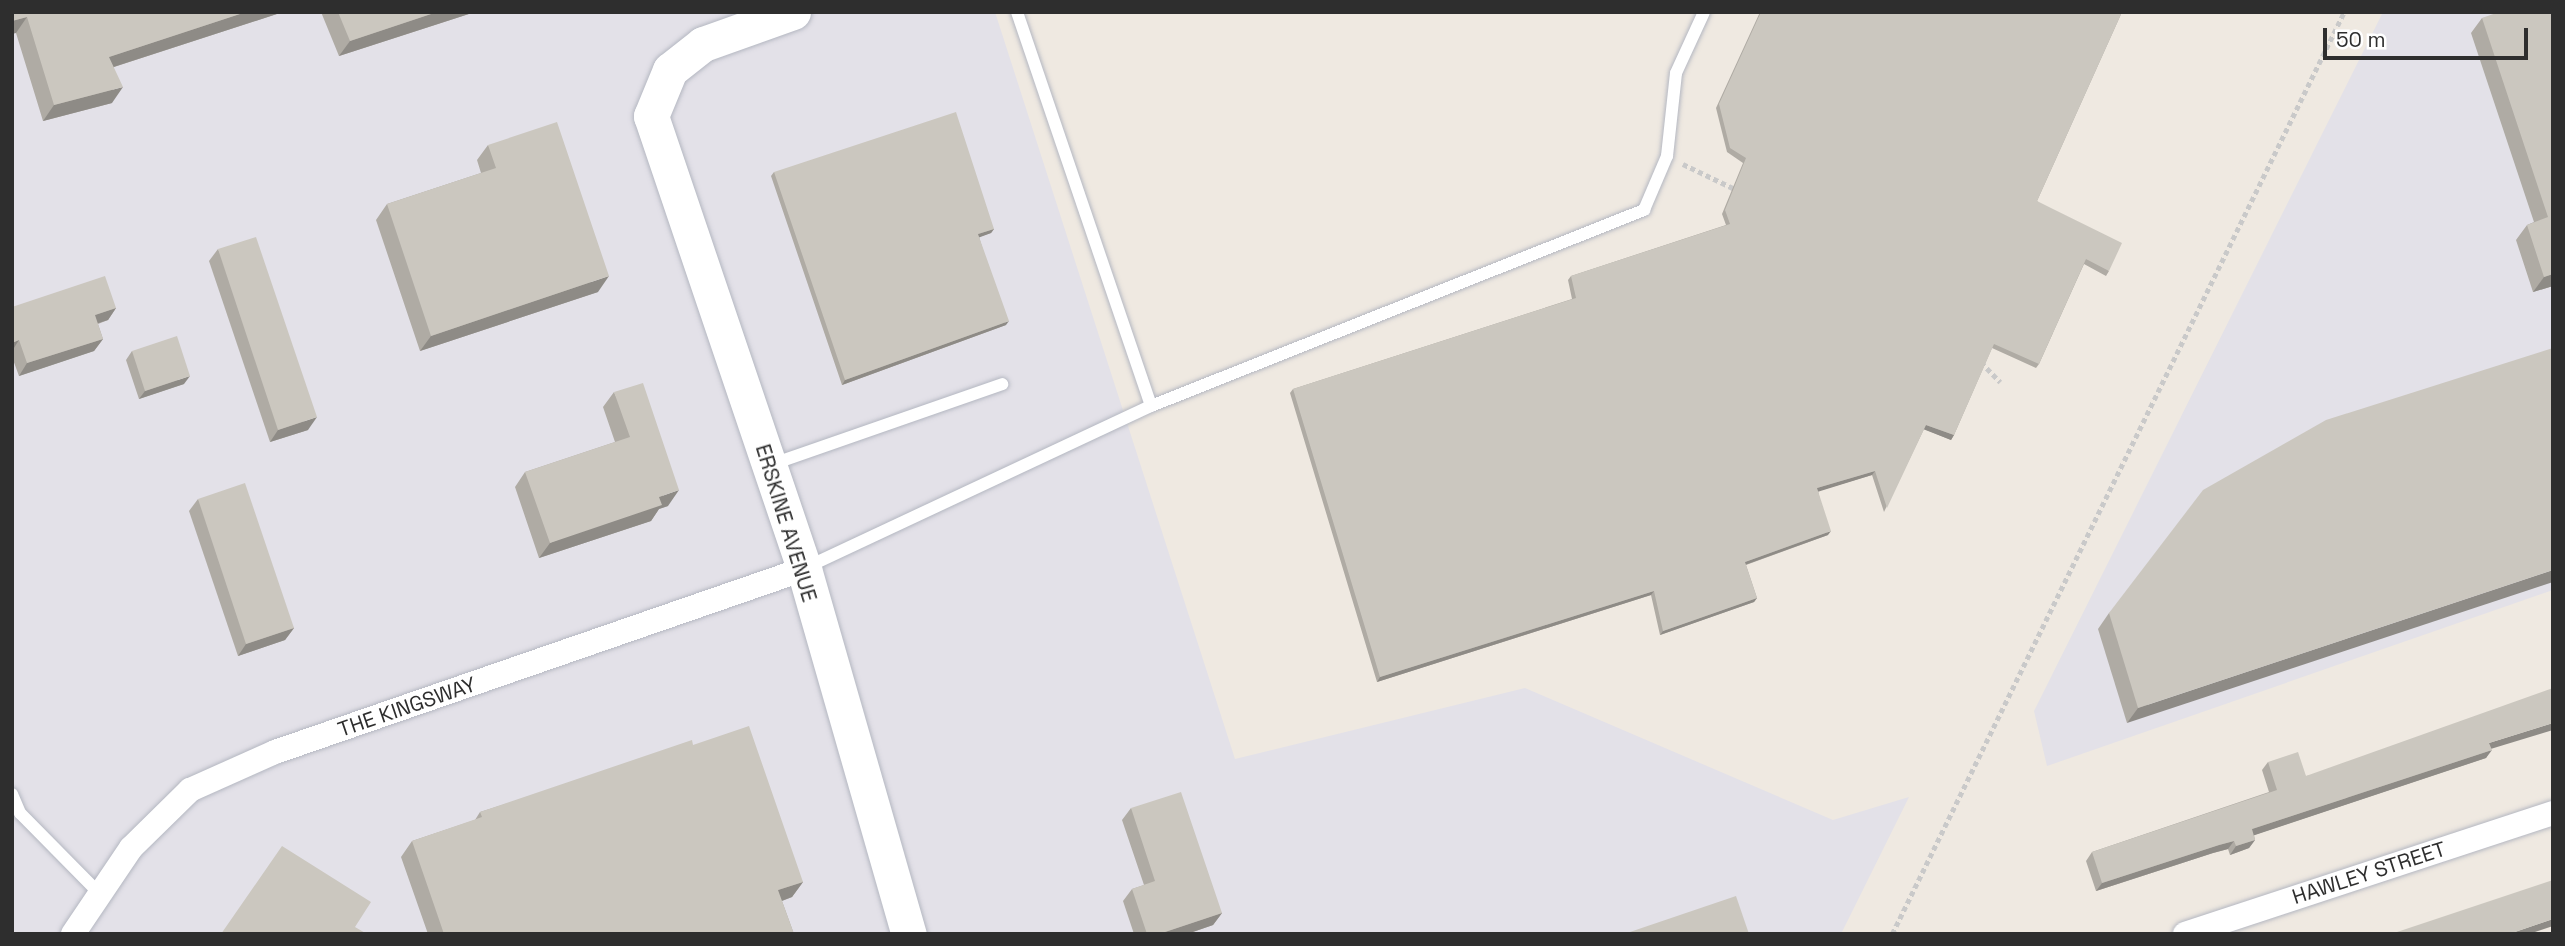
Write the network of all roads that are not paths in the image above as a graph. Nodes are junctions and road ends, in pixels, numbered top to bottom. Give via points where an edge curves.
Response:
1 (793, 12) edge
2 (1017, 12) edge
3 (1704, 12) edge
4 (1002, 384) dead end
5 (1151, 406) junction
6 (769, 466) junction
7 (804, 569) junction
8 (12, 794) edge
9 (2553, 813) edge
10 (99, 893) junction
11 (73, 934) edge
12 (909, 934) edge
13 (2185, 934) edge

1 - 6 street, ERSKINE AVENUE via 703,44 670,70 651,116
2 - 5 lane
3 - 5 lane via 1676,73 1667,156 1644,210
4 - 6 lane
5 - 7 lane
6 - 7 street, ERSKINE AVENUE
7 - 10 street, THE KINGSWAY via 275,752 190,789 131,848
7 - 12 street, ERSKINE AVENUE
8 - 10 lane via 20,813
9 - 13 street, HAWLEY STREET
10 - 11 street, THE KINGSWAY

